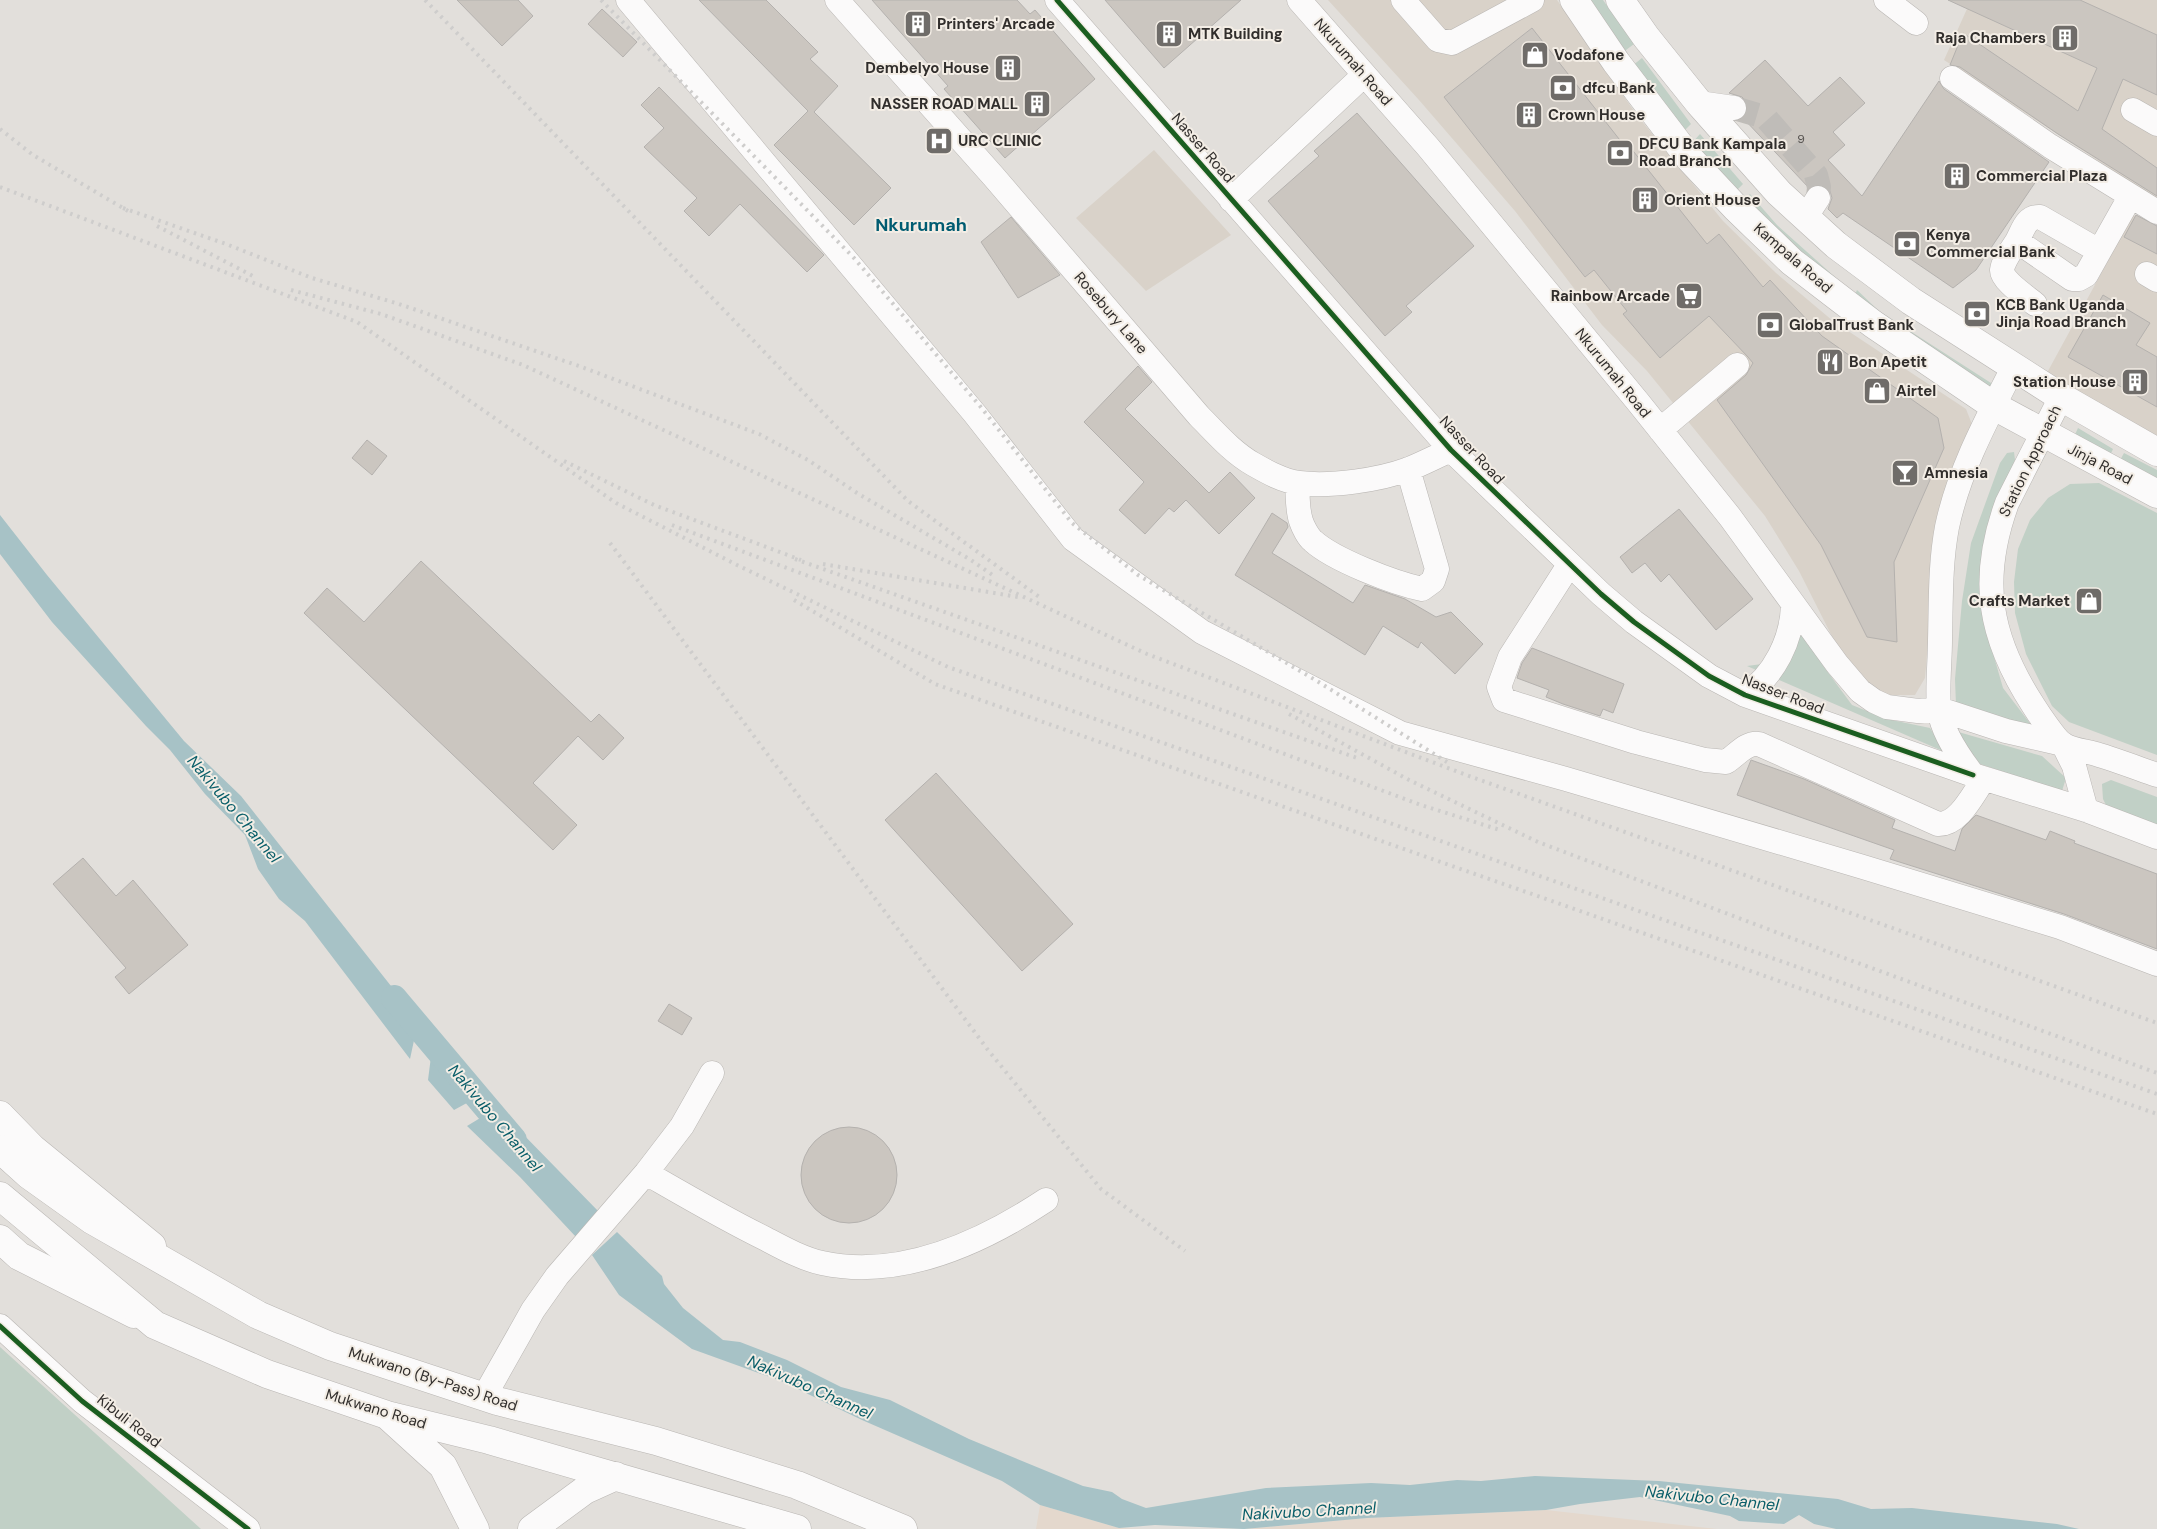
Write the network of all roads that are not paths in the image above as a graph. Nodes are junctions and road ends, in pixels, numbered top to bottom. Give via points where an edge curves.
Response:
1 (628, 0) edge
2 (837, 0) edge
3 (1058, 0) edge
4 (1299, 0) edge
5 (1403, 0) edge
6 (1532, 0) edge
7 (1574, 0) edge
8 (1620, 0) edge
9 (1886, 0) edge
10 (1916, 23) dead end
11 (1364, 75) junction
12 (1952, 78) dead end
13 (1699, 103) junction
14 (1734, 108) tunnel mouth
15 (2133, 110) dead end
16 (2157, 124) edge
17 (2130, 197) junction
18 (1231, 200) junction
19 (2157, 212) edge
20 (2016, 241) junction
21 (2099, 251) junction
22 (2035, 304) dead end
23 (1737, 365) dead end
24 (2014, 366) junction
25 (2061, 397) junction
26 (1994, 406) junction
27 (1660, 430) junction
28 (2043, 434) junction
29 (1451, 450) junction
30 (2157, 452) edge
31 (1408, 469) junction
32 (1298, 483) junction
33 (2157, 494) edge
34 (1569, 565) junction
35 (1794, 606) junction
36 (1745, 695) junction
37 (1939, 709) junction
38 (2063, 744) junction
39 (2157, 775) edge
40 (1978, 777) junction
41 (2086, 810) junction
42 (2157, 836) edge
43 (2157, 964) edge
44 (712, 1073) dead end
45 (0, 1115) edge
46 (0, 1149) edge
47 (646, 1173) junction
48 (0, 1196) edge
49 (1046, 1200) dead end
50 (0, 1239) edge
51 (187, 1274) junction
52 (155, 1325) junction
53 (0, 1326) edge
54 (484, 1397) junction
55 (387, 1415) junction
56 (616, 1476) junction
57 (248, 1529) edge
58 (475, 1529) edge
59 (532, 1529) edge
60 (797, 1529) edge
61 (903, 1529) edge

1 - 43 street via 975,414 1073,539 1202,632 1400,733 1566,779 2060,927
2 - 32 street, Rosebury Lane via 1199,416 1230,447 1253,464
3 - 18 street, Nasser Road
4 - 11 street, Nkurumah Road
5 - 6 street via 1438,40 1452,43
7 - 26 main road, Kampala Road via 1616,62 1690,159 1775,247 1873,324
8 - 13 main road
9 - 10 street
11 - 18 street
11 - 27 street, Nkurumah Road
12 - 17 street
13 - 14 street
13 - 24 main road via 1811,208 1882,282
15 - 16 street
17 - 19 street
17 - 21 street
18 - 29 street, Nasser Road
20 - 21 street via 2028,220 2034,216
20 - 21 street via 2072,279 2086,275
20 - 22 street via 2002,268 2002,275
23 - 27 street
24 - 25 main road
24 - 26 street
25 - 28 street, Station Approach
25 - 30 main road
26 - 28 main road, Kampala Road
26 - 37 street via 1970,455 1947,527 1941,577
27 - 35 street, Nkurumah Road via 1730,517
28 - 33 main road, Jinja Road
28 - 38 street, Station Approach via 2000,520 1992,559 1991,594 2000,641 2014,676
29 - 31 street, Rosebury Lane
29 - 34 street, Nasser Road
31 - 32 street, Rosebury Lane via 1364,480
31 - 32 street via 1437,569 1433,581 1422,588 1401,585 1335,555 1312,540 1301,522
34 - 36 street, Nasser Road via 1607,600 1669,648 1709,676
34 - 40 street via 1510,657 1499,687 1504,700 1628,740 1705,760 1726,762 1746,746 1759,744 1938,824 1958,815
35 - 36 street via 1790,634 1774,664 1762,682
35 - 37 street, Nkurumah Road via 1848,678 1874,701 1901,710
36 - 40 street, Nasser Road
37 - 38 street via 2006,731
37 - 40 street via 1961,760
38 - 39 street
38 - 41 street, Station Approach via 2074,766
40 - 41 street
41 - 42 street
44 - 47 street via 682,1126
45 - 51 main road via 32,1148
46 - 51 main road, Mukwano (By-Pass) Road via 29,1175 92,1220
47 - 49 street via 783,1248 820,1263 860,1269 922,1260 982,1238
47 - 54 street via 557,1276 533,1310
48 - 52 main road, Mukwano Road
50 - 52 main road via 19,1256
51 - 54 main road, Mukwano (By-Pass) Road via 258,1315 330,1346
52 - 55 main road, Mukwano Road via 267,1374
53 - 57 street, Kibuli Road via 82,1401
54 - 61 main road, Mukwano (By-Pass) Road via 656,1441 797,1485
55 - 56 main road, Mukwano Road
55 - 58 main road via 443,1466
56 - 59 main road via 585,1490
56 - 60 main road, Mukwano Road

